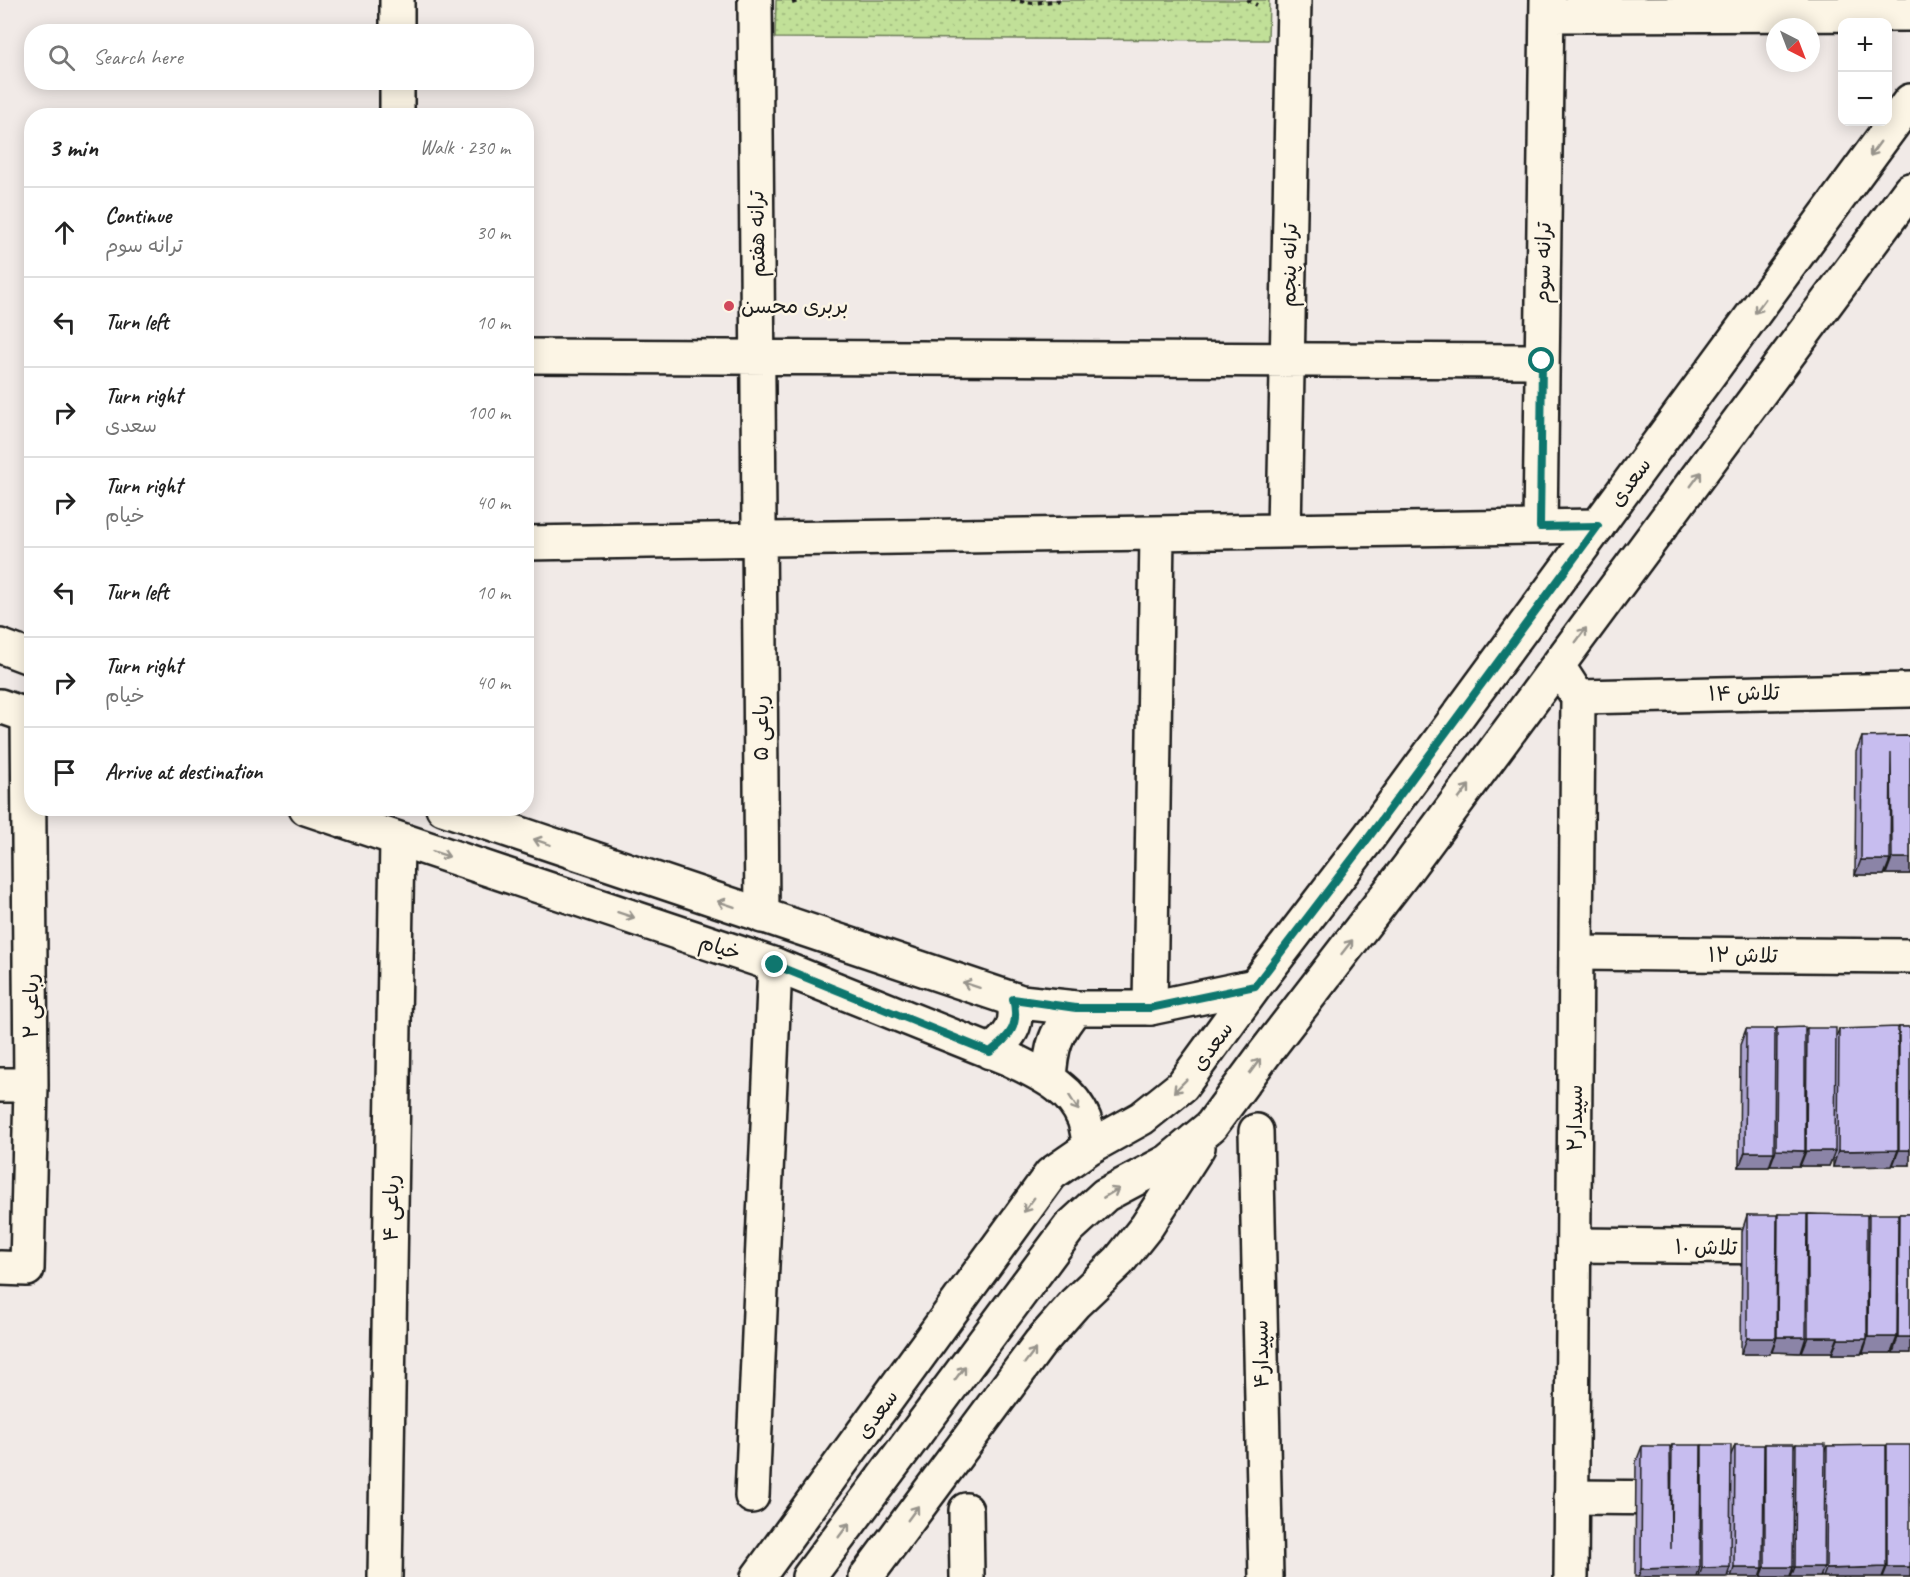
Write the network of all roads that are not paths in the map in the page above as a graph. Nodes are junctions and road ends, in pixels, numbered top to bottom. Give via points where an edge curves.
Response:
1 (398, 0) edge
2 (755, 0) edge
3 (1294, 0) edge
4 (1547, 7) edge
5 (1864, 7) edge
6 (1910, 14) edge
7 (397, 24) edge
8 (397, 90) edge
9 (1910, 101) edge
10 (397, 108) edge
11 (1910, 190) edge
12 (534, 356) edge
13 (758, 357) junction
14 (1287, 360) junction
15 (1542, 361) junction
16 (1598, 526) junction
17 (1540, 527) junction
18 (1284, 531) junction
19 (1157, 533) junction
20 (759, 539) junction
21 (534, 543) edge
22 (0, 646) edge
23 (24, 655) edge
24 (1558, 666) junction
25 (1910, 690) edge
26 (1578, 697) junction
27 (20, 713) edge
28 (330, 816) edge
29 (467, 816) edge
30 (398, 839) junction
31 (762, 916) junction
32 (1576, 953) junction
33 (1910, 956) edge
34 (775, 965) junction
35 (1255, 986) junction
36 (1013, 999) junction
37 (1076, 1008) junction
38 (1150, 1008) junction
39 (990, 1052) junction
40 (1049, 1079) junction
41 (16, 1085) edge
42 (1211, 1126) junction
43 (1256, 1131) dead end
44 (1090, 1147) junction
45 (1574, 1245) junction
46 (1817, 1248) edge
47 (0, 1268) edge
48 (752, 1496) dead end
49 (1572, 1497) junction
50 (1712, 1498) edge
51 (966, 1510) dead end
52 (385, 1577) edge
53 (758, 1577) edge
54 (809, 1577) edge
55 (866, 1577) edge
56 (966, 1577) edge
57 (1266, 1577) edge
58 (1571, 1577) edge

1 - 7 street
2 - 13 street, ترانه هفتم
3 - 14 street, ترانه پنجم
4 - 5 street
4 - 15 street, ترانه سوم
5 - 6 street
8 - 10 street
9 -> 16 street, سعدی
24 -> 11 street, سعدی
12 - 13 street
13 - 14 street
13 - 20 street, ترانه هفتم
14 - 15 street
14 - 18 street, ترانه پنجم
15 - 17 street, ترانه سوم
16 - 17 street
16 - 35 street, سعدی
17 - 18 street
18 - 19 street
19 - 20 street
19 - 38 street
20 - 21 street
20 - 31 street, رباعی ۵
22 - 23 street
24 - 26 street
42 -> 24 street, سعدی
25 - 26 street, تلاش ۱۴
26 - 32 street, سپیدار۲
27 - 41 street, رباعی ۲
28 - 30 street, خیام
31 -> 29 street, خیام
30 -> 34 street, خیام
30 - 52 street, رباعی ۴
36 -> 31 street, خیام
32 - 33 street, تلاش ۱۲
32 - 45 street, سپیدار۲
34 - 39 street, خیام
34 - 48 street
35 - 38 street, خیام
35 -> 44 street, سعدی via 1182,1086 1142,1118
36 - 37 street, خیام
36 - 39 street via 1013,1028 1008,1038
37 - 38 street, خیام
37 - 40 street via 1054,1039
39 - 40 street, خیام
40 -> 44 street, خیام via 1071,1096 1084,1120
41 - 47 street, رباعی ۲ via 27,1269
54 -> 42 street, سعدی via 1069,1228 1105,1196 1169,1161
55 -> 42 street, سعدی via 1040,1343 1148,1226
43 - 57 street, سپیدار۴
44 -> 53 street, سعدی via 1051,1174
45 - 46 street, تلاش ۱۰
45 - 49 street, سپیدار۲
49 - 50 street
49 - 58 street, سپیدار۲
51 - 56 street

